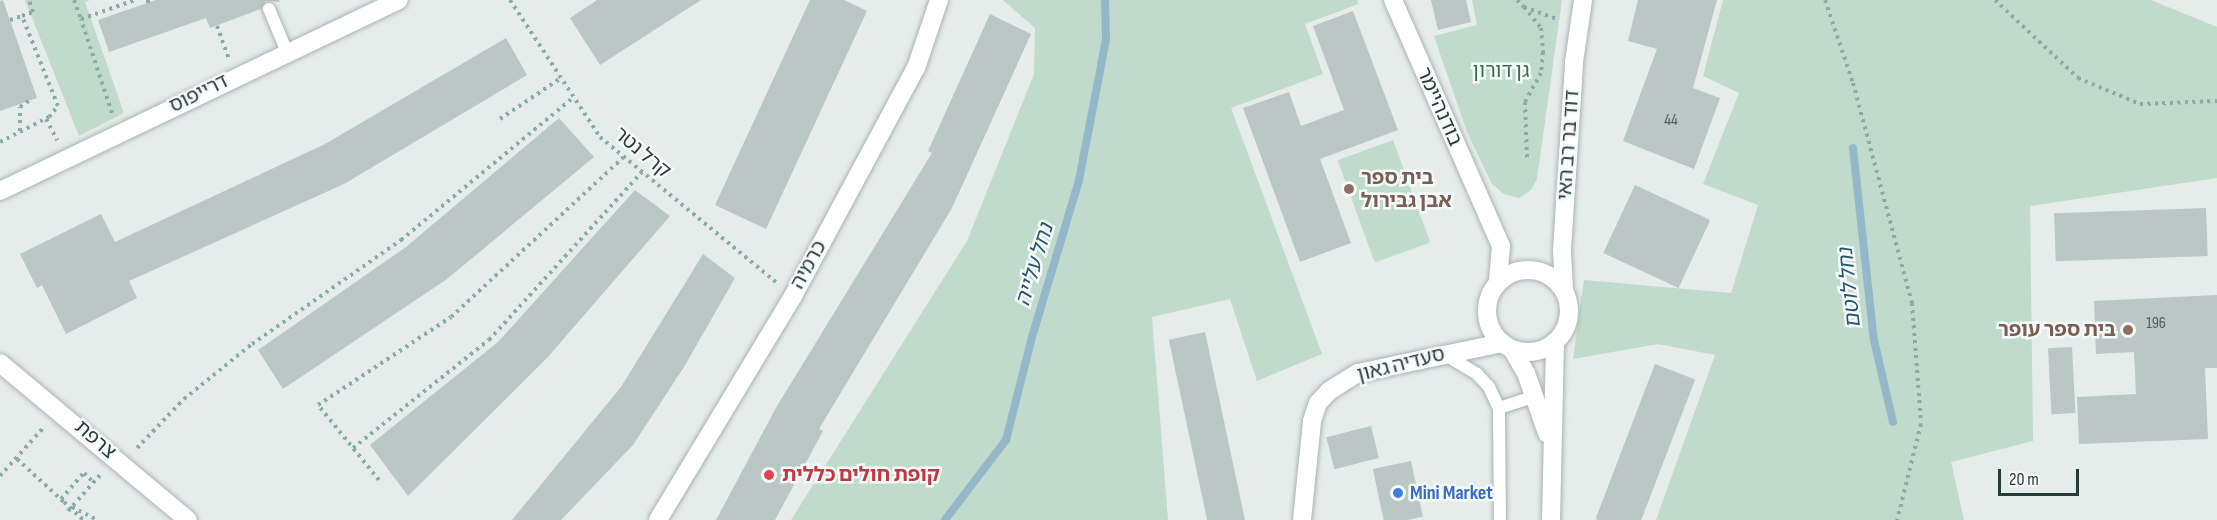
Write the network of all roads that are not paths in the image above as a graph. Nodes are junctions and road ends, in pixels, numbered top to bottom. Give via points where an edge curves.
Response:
1 (399, 0) edge
2 (939, 0) edge
3 (1393, 0) edge
4 (1583, 0) edge
5 (269, 9) dead end
6 (287, 52) junction
7 (0, 190) edge
8 (1498, 282) junction
9 (1564, 290) junction
10 (1555, 343) junction
11 (1507, 346) junction
12 (1443, 354) junction
13 (0, 363) edge
14 (1536, 396) junction
15 (1498, 408) junction
16 (1553, 453) junction
17 (188, 520) edge
18 (658, 520) edge
19 (1302, 520) edge
20 (1500, 520) edge
21 (1551, 520) edge

1 - 6 street, דרייפוס
2 - 18 street, כרמיה via 916,68 793,296
3 - 8 street, בודנהיימר via 1501,246
4 - 9 street, דוד בר רב האי via 1562,250
5 - 6 lane
6 - 7 street, דרייפוס
8 - 9 street via 1520,270 1533,269 1546,273
8 - 11 street via 1487,314 1493,333
9 - 10 street via 1569,301 1568,324
10 - 11 street via 1534,352
10 - 16 street
11 - 12 street, סעדיה גאון
11 - 14 street
12 - 15 lane via 1477,374 1489,387
12 - 19 street, סעדיה גאון via 1358,373 1318,403 1312,421
13 - 17 street, צרפת
14 - 15 lane
14 - 16 street
15 - 20 lane
16 - 21 street

